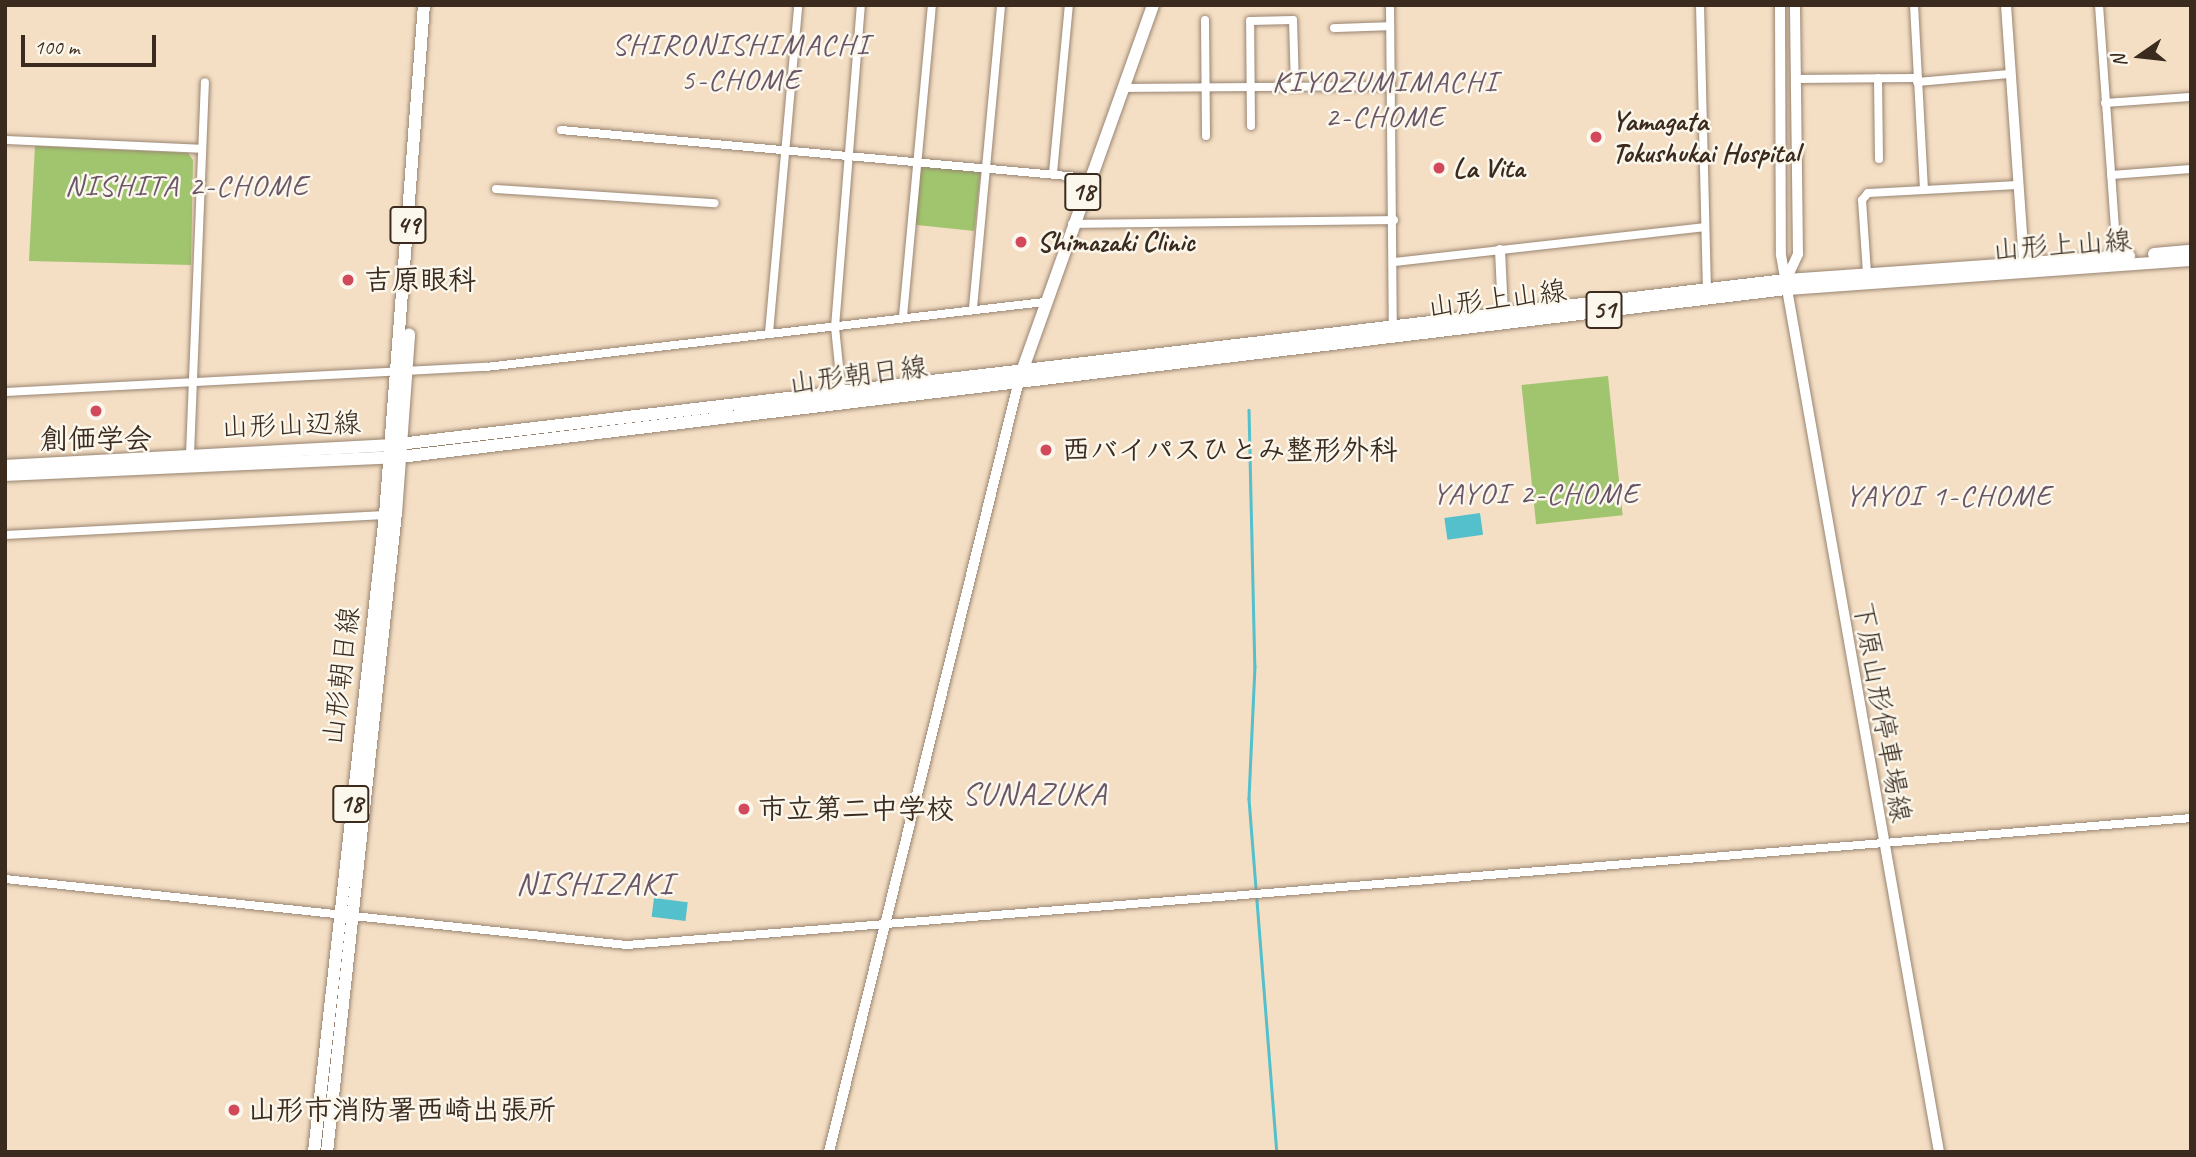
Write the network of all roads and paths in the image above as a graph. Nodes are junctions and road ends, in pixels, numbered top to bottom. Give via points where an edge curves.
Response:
1 (424, 5) edge
2 (432, 5) edge
3 (798, 5) edge
4 (861, 5) edge
5 (932, 5) edge
6 (1001, 5) edge
7 (1069, 5) edge
8 (1153, 5) edge
9 (1390, 5) edge
10 (1700, 5) edge
11 (1780, 5) edge
12 (1794, 5) edge
13 (1914, 5) edge
14 (2006, 5) edge
15 (2099, 5) edge
16 (1205, 20) dead end
17 (1390, 26) junction
18 (1334, 28) dead end
19 (2009, 74) junction
20 (1878, 78) junction
21 (1795, 79) junction
22 (1915, 80) junction
23 (205, 82) dead end
24 (1250, 86) junction
25 (1295, 86) junction
26 (1391, 86) junction
27 (1123, 88) junction
28 (1205, 88) junction
29 (2190, 97) edge
30 (2105, 103) junction
31 (1251, 126) dead end
32 (561, 130) dead end
33 (1206, 136) dead end
34 (5, 139) edge
35 (785, 148) junction
36 (202, 149) junction
37 (847, 154) junction
38 (1879, 159) dead end
39 (918, 160) junction
40 (985, 166) junction
41 (2191, 169) edge
42 (1053, 173) junction
43 (2111, 175) junction
44 (1088, 178) junction
45 (2018, 186) junction
46 (496, 189) dead end
47 (1924, 190) junction
48 (715, 203) dead end
49 (1394, 220) junction
50 (1072, 224) junction
51 (1704, 227) junction
52 (1500, 250) junction
53 (2191, 251) edge
54 (2117, 257) junction
55 (2191, 260) edge
56 (1394, 262) junction
57 (2024, 263) junction
58 (1867, 273) junction
59 (1786, 284) junction
60 (1707, 289) junction
61 (1044, 302) junction
62 (973, 309) junction
63 (1503, 313) junction
64 (903, 317) junction
65 (1393, 326) junction
66 (835, 327) junction
67 (769, 333) junction
68 (402, 371) junction
69 (1021, 374) junction
70 (193, 382) junction
71 (5, 392) edge
72 (842, 396) junction
73 (395, 450) junction
74 (190, 454) junction
75 (5, 466) edge
76 (5, 475) edge
77 (385, 515) junction
78 (5, 535) edge
79 (2191, 818) edge
80 (1883, 845) junction
81 (5, 880) edge
82 (344, 915) junction
83 (887, 924) junction
84 (314, 1152) edge
85 (327, 1152) edge
86 (829, 1152) edge
87 (1939, 1152) edge

1 - 68 main road, 山形山辺線 / 49
2 - 68 main road, 山形山辺線 / 49
3 - 35 street
4 - 37 street
5 - 39 street
6 - 40 street
7 - 42 street
8 - 27 main road, 18
9 - 17 street
10 - 51 street
11 - 59 main road, 下原山形停車場線
12 - 21 main road, 下原山形停車場線
13 - 22 street
14 - 19 main road
15 - 30 street
16 - 28 street
17 - 18 street
17 - 26 street
19 - 22 street
19 - 45 main road
20 - 21 street
20 - 22 street
20 - 38 street
21 - 59 main road, 下原山形停車場線 via 1798,254
22 - 47 street
23 - 36 street
24 - 25 street
24 - 25 street via 1250,21 1282,20 1293,20
24 - 28 street
24 - 31 street
25 - 26 street
26 - 49 street
27 - 28 street
27 - 44 main road, 18
28 - 33 street
29 - 30 street
30 - 43 street
32 - 35 street
34 - 36 street
35 - 37 street
35 - 67 street
36 - 70 street
37 - 39 street
37 - 66 street
39 - 40 street
39 - 64 street
40 - 42 street
40 - 62 street
41 - 43 street
42 - 44 street
43 - 54 street
44 - 50 main road, 18
45 - 47 street
45 - 57 main road
46 - 48 street
47 - 58 street via 1868,193 1862,200
49 - 50 street
49 - 56 street
50 - 61 main road, 18
51 - 52 street
51 - 60 street
52 - 56 street
52 - 63 main road
53 - 54 main road, 山形上山線 / 51
54 - 57 main road, 山形上山線 / 51
55 - 59 main road, 山形上山線 / 51
56 - 65 street
57 - 58 main road, 山形上山線 / 51
58 - 59 main road, 山形上山線 / 51
59 - 60 main road, 山形上山線 / 51
59 - 69 main road, 山形上山線 / 51
59 - 80 main road, 下原山形停車場線
60 - 63 main road, 山形上山線 / 51
61 - 62 street
61 - 69 main road, 18
62 - 64 street
63 - 65 main road, 山形上山線 / 51
64 - 66 street
65 - 69 main road, 山形上山線 / 51
66 - 67 street
66 - 72 street
67 - 68 street
68 - 70 street
68 - 73 main road, 山形山辺線 / 49
69 - 72 main road, 山形朝日線
69 - 83 main road
70 - 71 street
70 - 74 street
72 - 73 main road, 山形朝日線
73 - 74 main road, 山形山辺線
73 - 76 main road, 山形山辺線
73 - 77 main road, 山形朝日線 / 18
73 - 82 main road, 山形朝日線 / 18
74 - 75 main road, 山形山辺線
77 - 78 street
77 - 82 main road, 山形朝日線 / 18
79 - 80 street
80 - 83 street
80 - 87 main road, 下原山形停車場線
81 - 82 street
82 - 83 street via 627,945
82 - 84 main road, 山形朝日線 / 18
82 - 85 main road, 山形朝日線 / 18
83 - 86 main road

